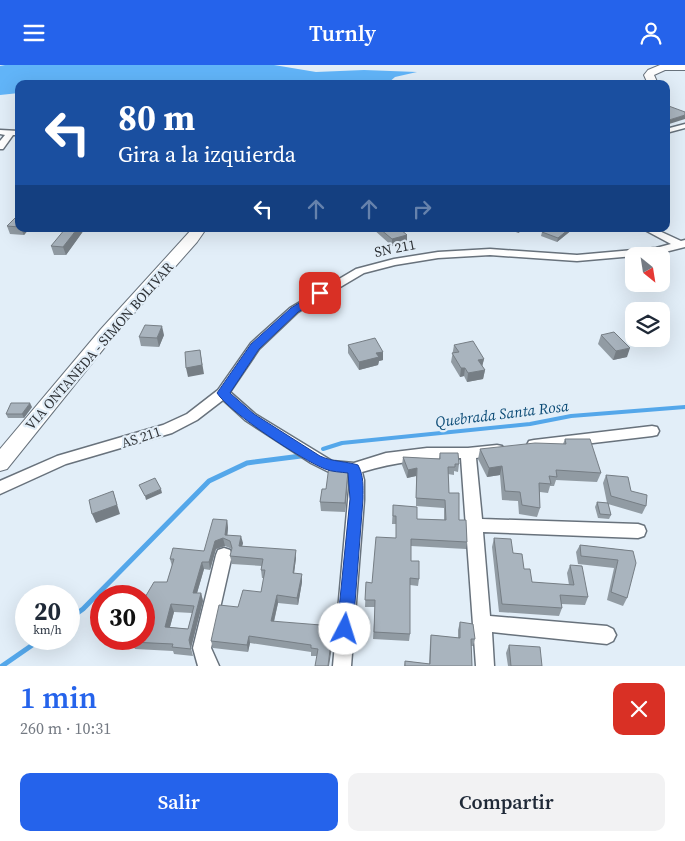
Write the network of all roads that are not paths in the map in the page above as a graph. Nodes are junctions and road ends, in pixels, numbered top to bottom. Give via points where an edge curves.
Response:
1 (685, 67) edge
2 (651, 80) edge
3 (685, 126) edge
4 (670, 130) edge
5 (0, 132) edge
6 (15, 132) edge
7 (0, 147) edge
8 (197, 232) edge
9 (655, 232) edge
10 (683, 244) edge
11 (255, 346) joint
12 (223, 393) junction
13 (652, 431) dead end
14 (468, 453) junction
15 (0, 463) edge
16 (354, 469) junction
17 (0, 488) edge
18 (475, 525) junction
19 (638, 531) dead end
20 (224, 555) dead end
21 (481, 623) junction
22 (607, 635) dead end
23 (210, 666) edge
24 (342, 666) edge
25 (485, 666) edge

1 - 2 street via 653,70 649,75
3 - 4 street
5 - 6 street
6 - 7 street
8 - 15 street, VIA ONTANEDA - SIMON BOLIVAR via 107,333
9 - 10 street
10 - 11 street, SN 211 via 657,251 577,258 490,252 394,262 360,271 333,285 294,310
11 - 12 street, AS 211
12 - 16 street via 250,417 316,459 329,466
12 - 17 street, AS 211 via 192,417 167,429 62,460
13 - 14 street
14 - 16 street via 426,453 386,459
14 - 18 street
16 - 24 street via 356,499
18 - 19 street
18 - 21 street
20 - 23 street via 202,648
21 - 22 street
21 - 25 street

